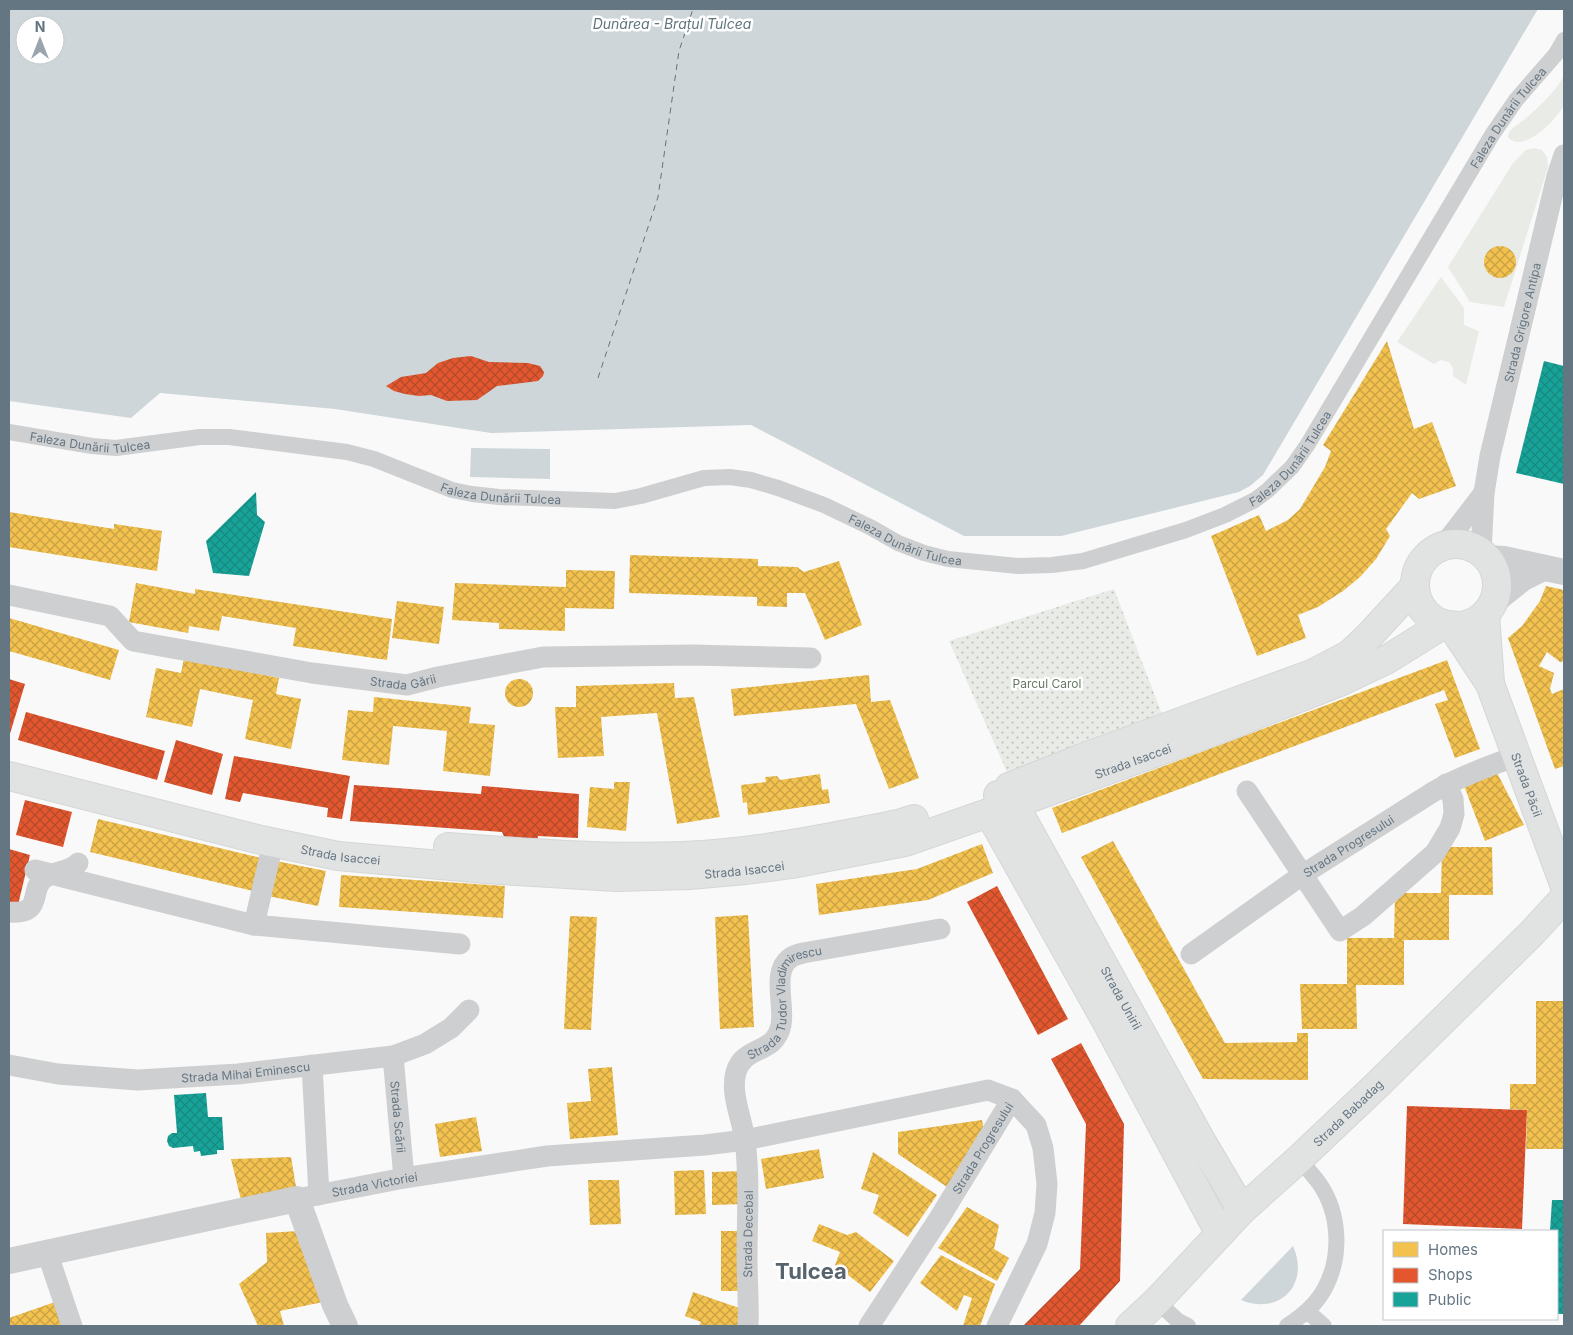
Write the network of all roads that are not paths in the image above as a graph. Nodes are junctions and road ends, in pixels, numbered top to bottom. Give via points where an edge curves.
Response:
1 (1564, 40) edge
2 (1560, 49) edge
3 (1564, 155) edge
4 (9, 432) edge
5 (1484, 493) junction
6 (1444, 545) junction
7 (1484, 555) junction
8 (1554, 570) edge
9 (1415, 586) junction
10 (9, 595) edge
11 (1490, 608) junction
12 (1448, 625) junction
13 (811, 658) dead end
14 (1490, 684) junction
15 (1517, 756) junction
16 (9, 759) edge
17 (9, 776) edge
18 (1446, 784) junction
19 (1247, 791) dead end
20 (995, 802) junction
21 (273, 843) junction
22 (78, 863) dead end
23 (42, 872) junction
24 (1302, 875) junction
25 (1564, 884) edge
26 (1564, 898) edge
27 (9, 912) edge
28 (254, 925) junction
29 (940, 929) dead end
30 (460, 944) dead end
31 (1191, 954) dead end
32 (469, 1010) dead end
33 (393, 1056) junction
34 (312, 1065) junction
35 (9, 1066) edge
36 (1012, 1099) junction
37 (745, 1140) junction
38 (1299, 1160) junction
39 (404, 1178) junction
40 (308, 1197) junction
41 (1242, 1210) junction
42 (1220, 1234) junction
43 (46, 1252) junction
44 (9, 1261) edge
45 (1157, 1301) junction
46 (1308, 1311) junction
47 (72, 1326) edge
48 (345, 1326) edge
49 (748, 1326) edge
50 (869, 1326) edge
51 (997, 1326) edge
52 (1130, 1326) edge
53 (1188, 1326) edge
54 (1288, 1326) edge
55 (1324, 1326) edge

1 - 2 street, Faleza Dunării Tulcea
2 - 4 street, Faleza Dunării Tulcea via 1516,100 1492,135 1308,444 1281,479 1255,500 1224,515 1083,561 1018,566 948,559 898,543 824,505 778,488 737,478 704,478 615,501 499,497 452,490 374,458 328,449 229,437 200,437 116,448
3 - 5 street, Strada Grigore Antipa via 1500,410
5 - 6 street, Strada Grigore Antipa
5 - 7 street, Strada Grigore Antipa
6 - 7 main road via 1465,545
6 - 9 main road via 1430,553 1420,565
7 - 8 street
7 - 11 main road via 1495,572 1497,586
8 - 11 street via 1523,578
9 - 12 main road via 1424,609 1435,620
9 - 20 main road, Strada Isaccei via 1350,654 1314,673 1037,776
10 - 13 street, Strada Gării via 110,616 133,641 312,673 406,685 543,657 693,655
11 - 12 main road via 1475,621
11 - 14 main road, Strada Păcii
12 - 14 main road, Strada Păcii
12 - 20 main road, Strada Isaccei via 1342,681 1223,728
14 - 15 main road, Strada Păcii
15 - 18 street, Strada Progresului
15 - 25 main road, Strada Păcii
16 - 20 main road, Strada Isaccei via 260,822 340,838 614,857 684,856 789,845
17 - 21 main road, Strada Isaccei
18 - 24 street, Strada Progresului
18 - 24 street via 1453,799 1454,814 1436,853 1363,916 1340,931
19 - 24 street
20 - 21 main road, Strada Isaccei via 905,842 792,864 689,875 616,877 486,869 338,856
20 - 41 main road, Strada Unirii
20 - 42 main road, Strada Unirii via 1105,1019
21 - 28 street
22 - 23 street via 74,868
23 - 27 street via 35,901 29,909
23 - 28 street
24 - 31 street, Strada Progresului
26 - 38 main road, Strada Babadag
28 - 30 street
29 - 37 street, Strada Tudor Vladimirescu via 789,958 781,973 781,1024 777,1036 771,1044 746,1056 736,1073 736,1096
32 - 33 street, Strada Mihai Eminescu via 451,1028 425,1044
33 - 34 street, Strada Mihai Eminescu
33 - 39 street, Strada Scării
34 - 35 street, Strada Mihai Eminescu via 238,1074 138,1080 58,1074
34 - 40 street
36 - 37 street, Strada Progresului via 988,1090
36 - 50 street, Strada Progresului via 940,1218
36 - 51 street via 1036,1125 1043,1148 1046,1204 1037,1244
37 - 39 street, Strada Victoriei via 547,1156
37 - 49 street, Strada Decebal
38 - 41 main road, Strada Babadag
38 - 46 street via 1319,1183 1332,1208 1337,1235 1334,1263 1325,1289
39 - 40 street, Strada Victoriei
40 - 43 street, Strada Victoriei
40 - 48 street via 335,1305
41 - 42 main road, Strada Babadag
42 - 45 main road, Strada Babadag
43 - 44 street, Strada Victoriei
43 - 47 street
45 - 52 main road, Strada Babadag
45 - 53 street
46 - 54 street
46 - 55 street

